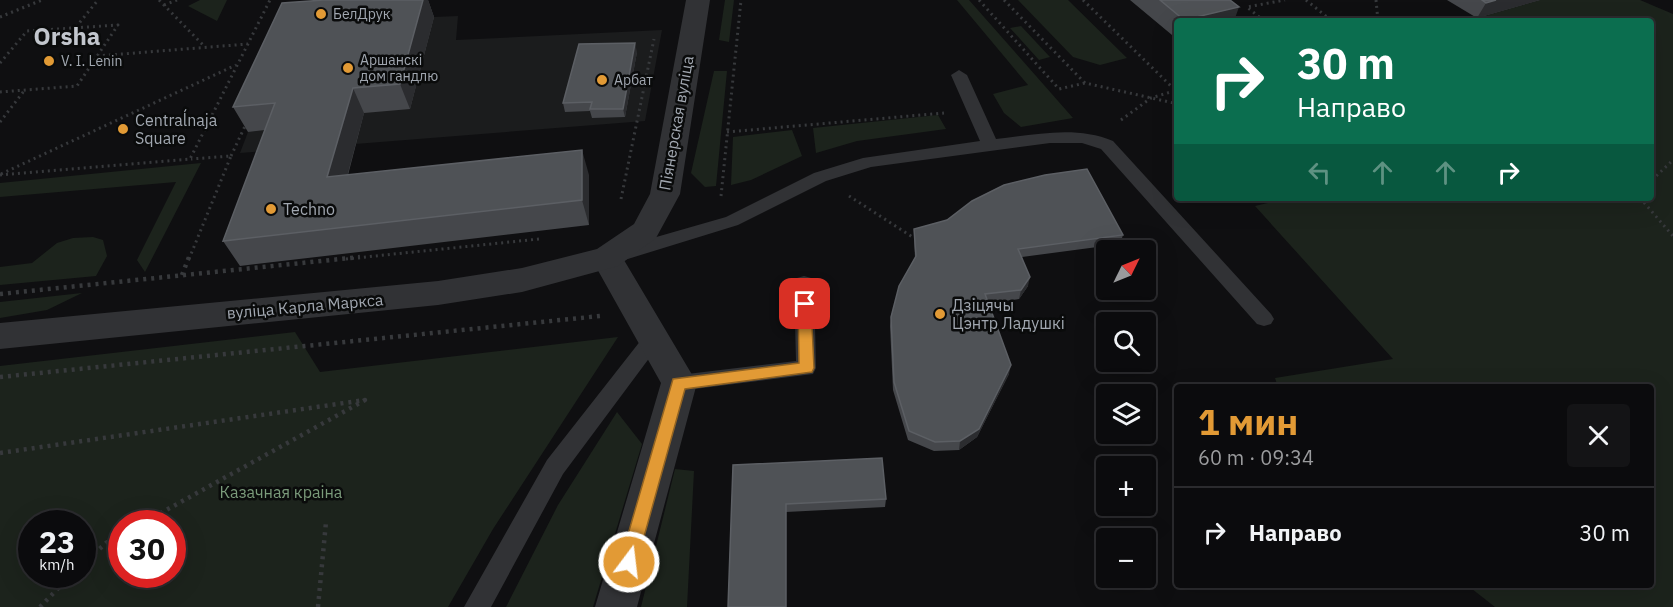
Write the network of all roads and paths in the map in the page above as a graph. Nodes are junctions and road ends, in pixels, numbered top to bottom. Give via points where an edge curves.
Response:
1 (42, 0) edge
2 (98, 0) edge
3 (159, 0) edge
4 (177, 0) edge
5 (270, 0) edge
6 (698, 0) edge
7 (741, 0) edge
8 (979, 0) edge
9 (1004, 0) edge
10 (1083, 0) edge
11 (1285, 0) edge
12 (1306, 0) edge
13 (1376, 0) edge
14 (164, 5) junction
15 (0, 17) edge
16 (1260, 18) edge
17 (1328, 18) edge
18 (1378, 18) edge
19 (76, 28) junction
20 (655, 35) dead end
21 (248, 44) junction
22 (205, 47) junction
23 (96, 56) junction
24 (0, 62) edge
25 (238, 64) junction
26 (959, 75) dead end
27 (1085, 83) junction
28 (1174, 88) edge
29 (24, 90) junction
30 (1174, 91) edge
31 (0, 92) edge
32 (1151, 98) junction
33 (1174, 103) edge
34 (974, 110) junction
35 (248, 118) edge
36 (0, 122) edge
37 (727, 132) junction
38 (1096, 138) junction
39 (990, 145) junction
40 (231, 156) junction
41 (190, 159) junction
42 (1673, 160) edge
43 (0, 175) edge
44 (820, 177) junction
45 (1654, 178) edge
46 (1643, 201) edge
47 (619, 209) dead end
48 (718, 225) junction
49 (1673, 236) edge
50 (548, 238) dead end
51 (914, 238) edge
52 (607, 258) junction
53 (182, 275) junction
54 (804, 283) dead end
55 (0, 294) edge
56 (1264, 319) dead end
57 (645, 326) junction
58 (0, 336) edge
59 (0, 376) edge
60 (679, 384) junction
61 (0, 453) edge
62 (166, 510) edge
63 (326, 522) dead end
64 (108, 542) edge
65 (96, 552) edge
66 (58, 588) edge
67 (40, 607) edge
68 (318, 607) edge
69 (477, 607) edge
70 (616, 607) edge

1 - 15 path
2 - 19 path
3 - 14 path
4 - 14 path
5 - 21 path
6 - 52 street, Піянерская вуліца via 665,194 645,231
7 - 37 path
8 - 27 path via 1059,89
9 - 27 path
10 - 28 path
11 - 16 path via 1247,7
12 - 17 path
13 - 18 path
14 - 22 path
19 - 23 path via 118,25
19 - 24 path via 27,31
20 - 47 path
21 - 22 path
21 - 25 path
22 - 23 path
23 - 29 path via 77,86
25 - 41 path
25 - 43 path
26 - 34 lane
27 - 32 path
29 - 31 path
29 - 36 path
30 - 32 path
32 - 33 path
32 - 38 path
34 - 37 path
34 - 39 lane
35 - 40 path
37 - 48 path
38 - 39 lane via 1078,136
38 - 56 lane via 1107,145
39 - 44 lane via 868,162
40 - 41 path
40 - 53 path
41 - 43 path
42 - 45 path
44 - 48 lane
44 - 51 path
46 - 49 path
48 - 52 lane
50 - 53 path
52 - 57 street
52 - 58 street, вуліца Карла Маркса via 522,280 438,293
53 - 55 path
54 - 60 lane via 806,368
57 - 59 path
57 - 60 street
57 - 69 lane via 555,467
60 - 70 street
61 - 62 path via 365,400
63 - 68 path
64 - 65 path
66 - 67 path

